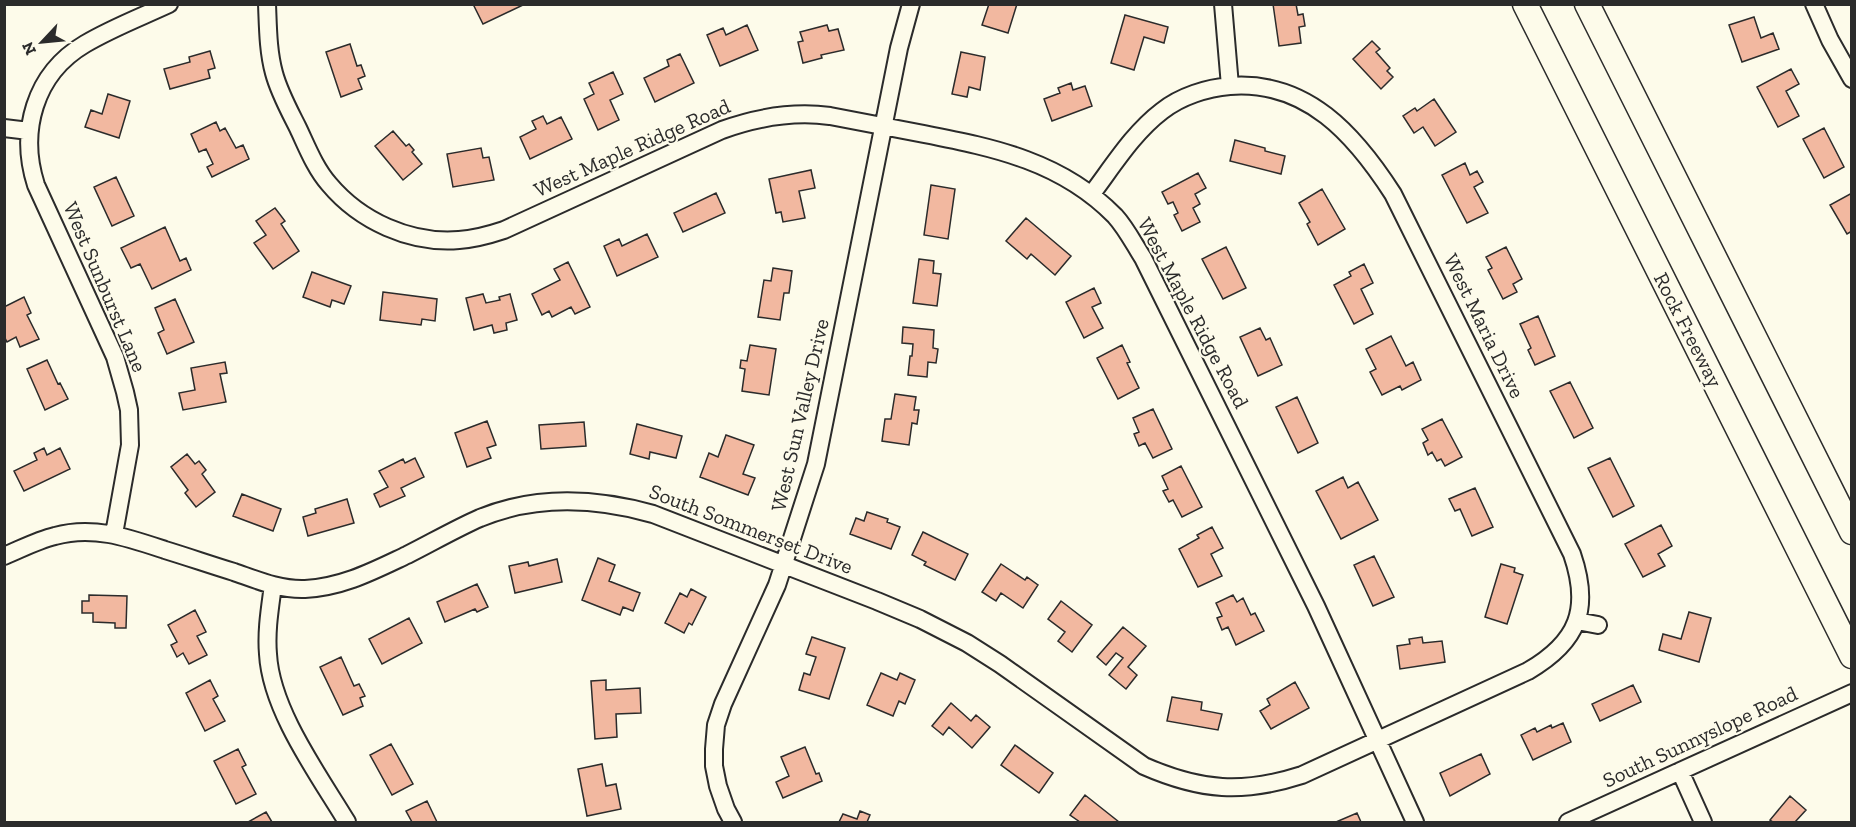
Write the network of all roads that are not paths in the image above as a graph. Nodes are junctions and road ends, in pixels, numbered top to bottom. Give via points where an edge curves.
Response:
1 (169, 4) edge
2 (267, 4) edge
3 (911, 4) edge
4 (1223, 4) edge
5 (1525, 4) edge
6 (1587, 4) edge
7 (1814, 4) edge
8 (1851, 79) edge
9 (1230, 86) junction
10 (883, 127) junction
11 (4, 128) edge
12 (29, 131) junction
13 (1091, 195) junction
14 (1851, 532) edge
15 (114, 534) junction
16 (4, 556) edge
17 (784, 565) junction
18 (273, 585) junction
19 (1577, 621) junction
20 (1599, 626) dead end
21 (1851, 656) edge
22 (1844, 696) edge
23 (1378, 740) junction
24 (1680, 771) junction
25 (347, 822) edge
26 (733, 822) edge
27 (1415, 822) edge
28 (1568, 822) edge
29 (1703, 822) edge

1 - 12 street, West Sunburst Lane via 99,36 68,57 40,93
2 - 10 street, West Maple Ridge Road via 274,75 313,161 327,183 355,209 381,225 411,236 459,240 504,230 722,130 760,118 813,114
3 - 10 street, West Sun Valley Drive
4 - 9 street
5 - 21 highway, Rock Freeway
6 - 14 highway
7 - 8 street
9 - 13 street, West Maria Drive via 1214,87 1164,109 1143,128
9 - 19 street, West Maria Drive via 1287,93 1316,107 1374,164 1572,554 1581,585
10 - 13 street, West Maple Ridge Road via 1022,157 1061,175
10 - 17 street, West Sun Valley Drive via 816,464
11 - 12 street
12 - 15 street, West Sunburst Lane via 29,157 36,186 115,357 129,410 130,445
13 - 23 street, West Maple Ridge Road via 1115,217 1143,258
15 - 16 street, South Sommerset Drive via 94,531 55,536
15 - 18 street, South Sommerset Drive
17 - 18 street, South Sommerset Drive via 653,514 600,502 570,500 511,508 481,518 343,583 303,589
17 - 23 street, South Sommerset Drive via 920,619 967,643 1144,766 1170,777 1201,786 1252,787 1302,775
17 - 26 street, West Sun Valley Drive via 716,725 714,766
18 - 25 street via 268,655 279,703
19 - 20 street
19 - 23 street, West Maria Drive via 1559,649 1528,671
22 - 24 street, South Sunnyslope Road
23 - 27 street, West Maple Ridge Road
24 - 28 street, South Sunnyslope Road
24 - 29 street

